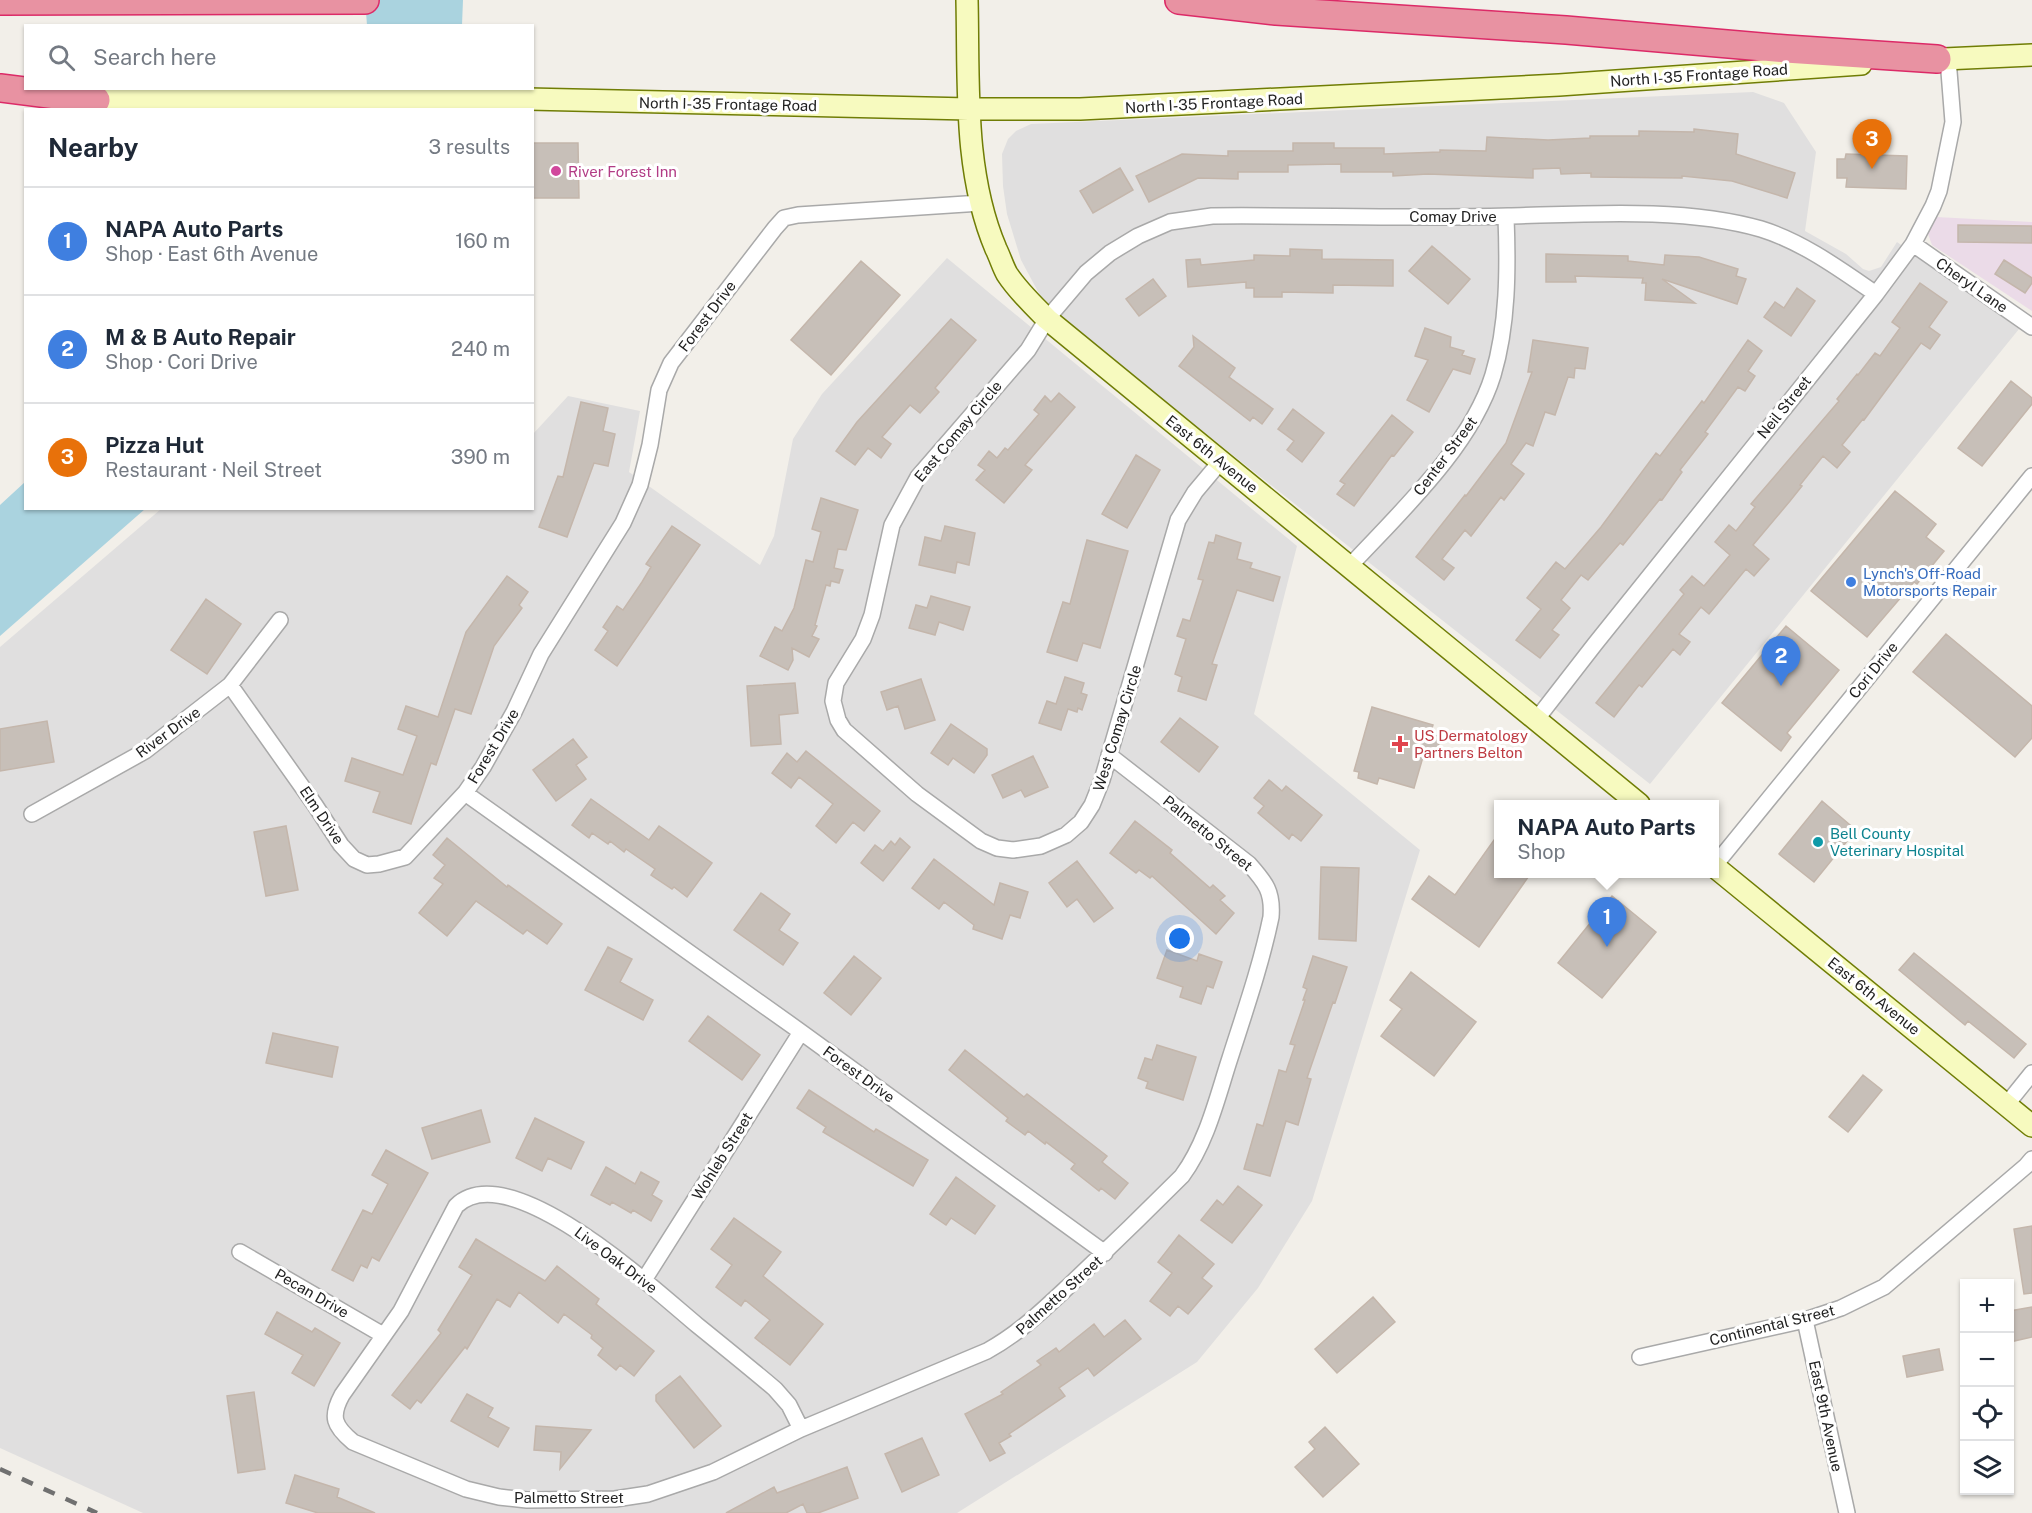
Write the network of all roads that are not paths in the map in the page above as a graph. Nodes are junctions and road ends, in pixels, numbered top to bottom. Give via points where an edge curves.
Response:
1 (257, 0) edge
2 (365, 0) edge
3 (967, 0) edge
4 (1179, 0) edge
5 (0, 1) edge
6 (2032, 55) edge
7 (1942, 59) junction
8 (0, 88) edge
9 (0, 100) edge
10 (96, 100) junction
11 (969, 109) junction
12 (981, 203) junction
13 (1506, 217) junction
14 (1913, 244) junction
15 (1876, 294) junction
16 (1047, 319) junction
17 (2032, 327) edge
18 (1221, 461) junction
19 (2032, 476) edge
20 (1349, 567) junction
21 (280, 620) dead end
22 (230, 685) junction
23 (1536, 720) junction
24 (1109, 755) junction
25 (465, 793) junction
26 (917, 794) joint
27 (1634, 800) edge
28 (32, 814) dead end
29 (1719, 861) edge
30 (1719, 869) edge
31 (801, 1032) junction
32 (2032, 1073) edge
33 (2007, 1104) junction
34 (2032, 1126) edge
35 (2032, 1158) edge
36 (240, 1252) dead end
37 (1105, 1252) junction
38 (644, 1280) junction
39 (1805, 1320) junction
40 (383, 1335) junction
41 (1640, 1357) dead end
42 (337, 1423) joint
43 (801, 1429) junction
44 (1847, 1513) edge

1 - 2 highway
1 - 5 highway
3 - 11 main road, East 6th Avenue
4 - 7 highway via 1276,11
6 - 7 main road, North I-35 Frontage Road
7 - 11 main road, North I-35 Frontage Road via 1165,106
7 - 14 street, Neil Street via 1953,122 1936,199
8 - 10 highway
9 - 10 main road, North I-35 Frontage Road
10 - 11 main road, North I-35 Frontage Road via 528,99
11 - 12 main road, East 6th Avenue
12 - 16 main road, East 6th Avenue via 1007,273
12 - 25 street, Forest Drive via 798,215 784,218 765,238 671,363 658,390 640,485 623,523 541,654 514,712
13 - 15 street, Comay Drive via 1661,215 1719,220 1762,229 1799,246
13 - 16 street, Comay Drive via 1212,216 1170,222 1110,253 1086,273
13 - 20 street, Center Street via 1508,261 1500,346 1482,403 1460,440 1419,493
14 - 15 street, Neil Street
14 - 17 street, Cheryl Lane
15 - 23 street, Neil Street
16 - 18 main road, East 6th Avenue
16 - 26 street, East Comay Circle via 1028,350 918,477 904,499 892,525 872,615 863,639 836,683 833,701 844,730
18 - 20 main road, East 6th Avenue
18 - 24 street, West Comay Circle via 1178,520
19 - 29 street, Cori Drive
20 - 23 main road, East 6th Avenue
21 - 22 street, River Drive
22 - 25 street, Elm Drive via 354,859 367,864 405,857
22 - 28 street, River Drive via 146,751
23 - 27 main road, East 6th Avenue
24 - 26 street, West Comay Circle via 1092,806 1081,822 1066,835 1041,846 997,848 981,841
24 - 37 street, Palmetto Street via 1249,864 1264,880 1272,902 1266,940 1200,1145 1182,1176
25 - 31 street, Forest Drive
30 - 33 main road, East 6th Avenue
31 - 37 street, Forest Drive
31 - 38 street, Wohleb Street
32 - 33 street
33 - 34 main road, East 6th Avenue
35 - 39 street, Continental Street via 1884,1287
36 - 40 street, Pecan Drive
37 - 43 street, Palmetto Street via 1012,1337
38 - 40 street, Live Oak Drive via 580,1231 535,1207 507,1198 472,1197 456,1206 401,1311
38 - 43 street, Live Oak Drive via 775,1389 789,1405
39 - 41 street, Continental Street
39 - 44 street, East 9th Avenue
40 - 42 street, Live Oak Drive via 336,1407
42 - 43 street, Palmetto Street via 353,1442 424,1473 465,1489 526,1500 615,1499 648,1494 713,1472

